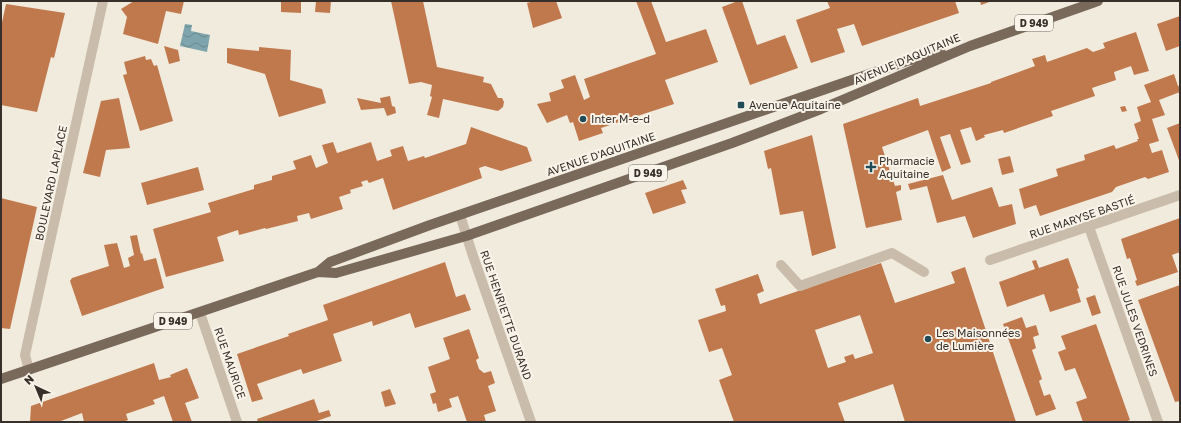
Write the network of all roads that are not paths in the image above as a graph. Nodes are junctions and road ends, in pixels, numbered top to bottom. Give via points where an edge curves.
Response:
1 (103, 1) edge
2 (1098, 1) edge
3 (970, 46) junction
4 (1180, 195) edge
5 (460, 215) junction
6 (1089, 227) junction
7 (466, 236) junction
8 (990, 260) dead end
9 (781, 265) dead end
10 (318, 272) junction
11 (924, 272) dead end
12 (200, 312) junction
13 (29, 370) junction
14 (1, 379) edge
15 (237, 422) edge
16 (531, 422) edge
17 (1158, 422) edge

1 - 13 street, BOULEVARD LAPLACE via 25,355
2 - 3 main road, D 949
3 - 5 main road, AVENUE D'AQUITAINE / D 949 via 907,61
3 - 7 main road, AVENUE D'AQUITAINE / D 949 via 759,133
4 - 6 street, RUE MARYSE BASTIÉ
5 - 7 street, RUE HENRIETTE DURAND
5 - 10 main road, AVENUE D'AQUITAINE / D 949 via 330,262
6 - 8 street, RUE MARYSE BASTIÉ
6 - 17 street, RUE JULES VEDRINES
7 - 10 main road, AVENUE D'AQUITAINE / D 949 via 336,273
7 - 16 street, RUE HENRIETTE DURAND
9 - 11 street via 800,286 892,253
10 - 12 main road, D 949
12 - 13 main road, D 949
12 - 15 street, RUE MAURICE
13 - 14 main road, D 949

